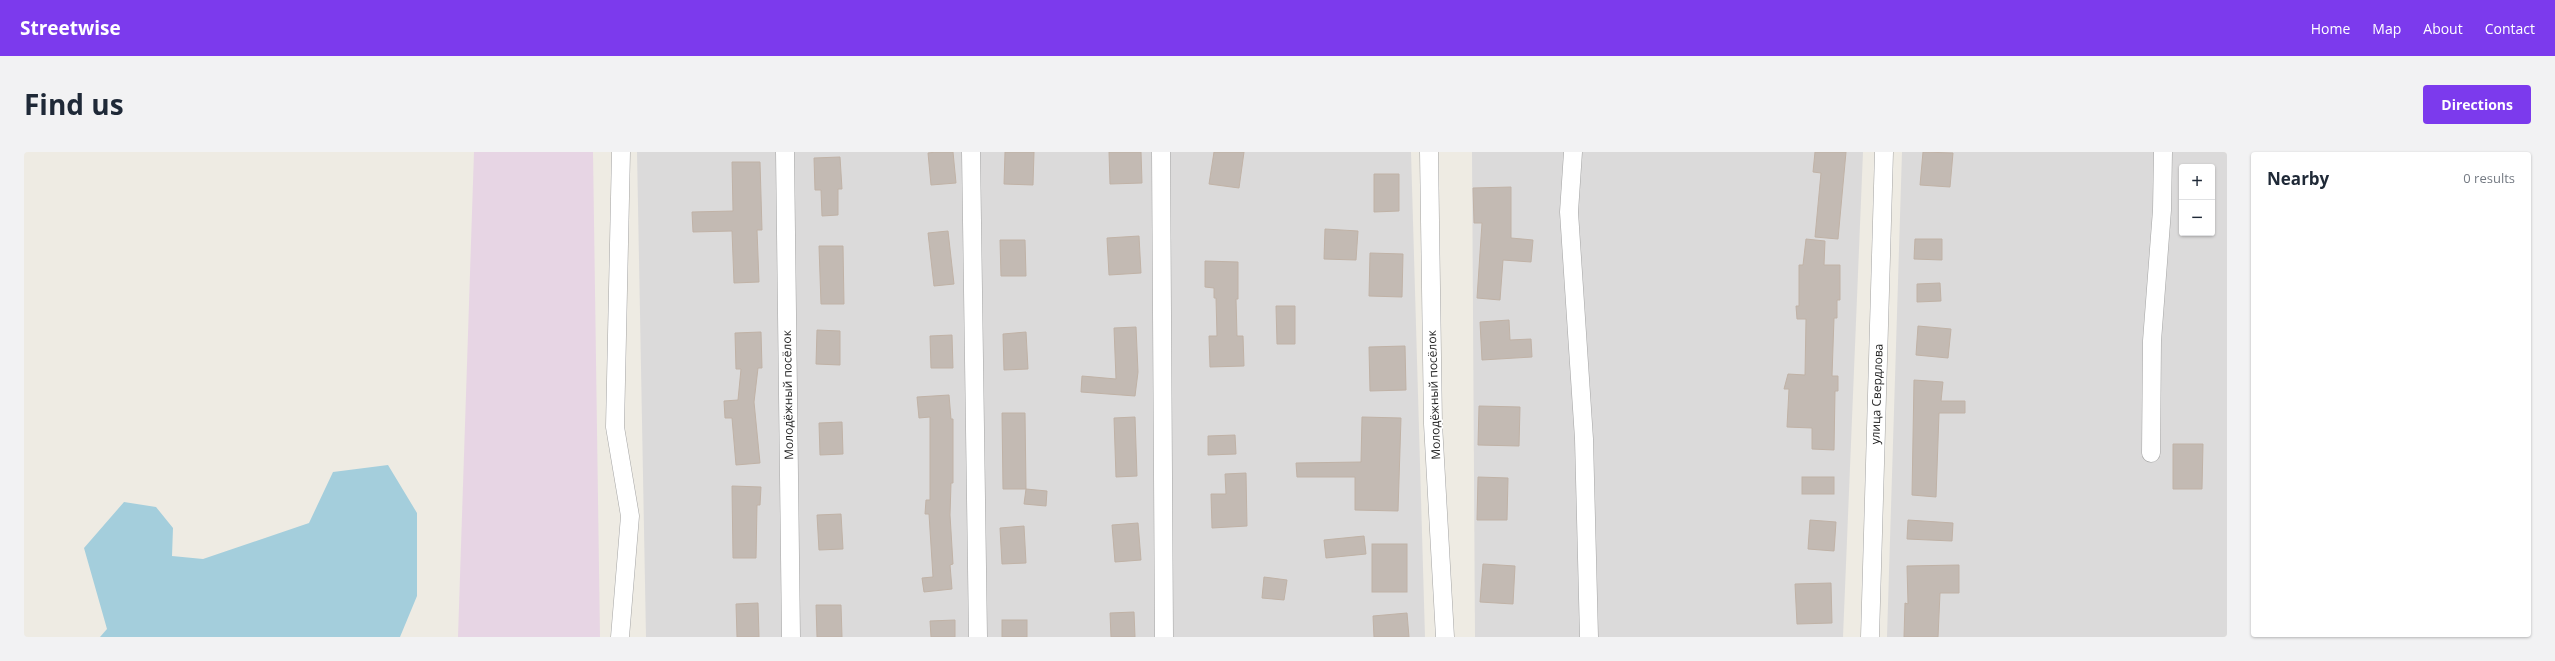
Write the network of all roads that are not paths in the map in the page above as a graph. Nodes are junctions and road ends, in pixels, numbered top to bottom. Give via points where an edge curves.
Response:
1 (621, 152) edge
2 (785, 152) edge
3 (971, 152) edge
4 (1161, 152) edge
5 (1429, 152) edge
6 (1573, 152) edge
7 (1884, 152) edge
8 (2163, 152) edge
9 (2151, 453) dead end
10 (620, 637) edge
11 (791, 637) edge
12 (978, 637) edge
13 (1164, 637) edge
14 (1445, 637) edge
15 (1589, 637) edge
16 (1870, 637) edge

1 - 10 street via 615,427 630,516
2 - 11 street, Молодёжный посёлок
3 - 12 street
4 - 13 street
5 - 14 street, Молодёжный посёлок via 1433,424
6 - 15 street via 1569,212 1584,439
7 - 16 street, улица Свердлова
8 - 9 street via 2162,210 2152,341

